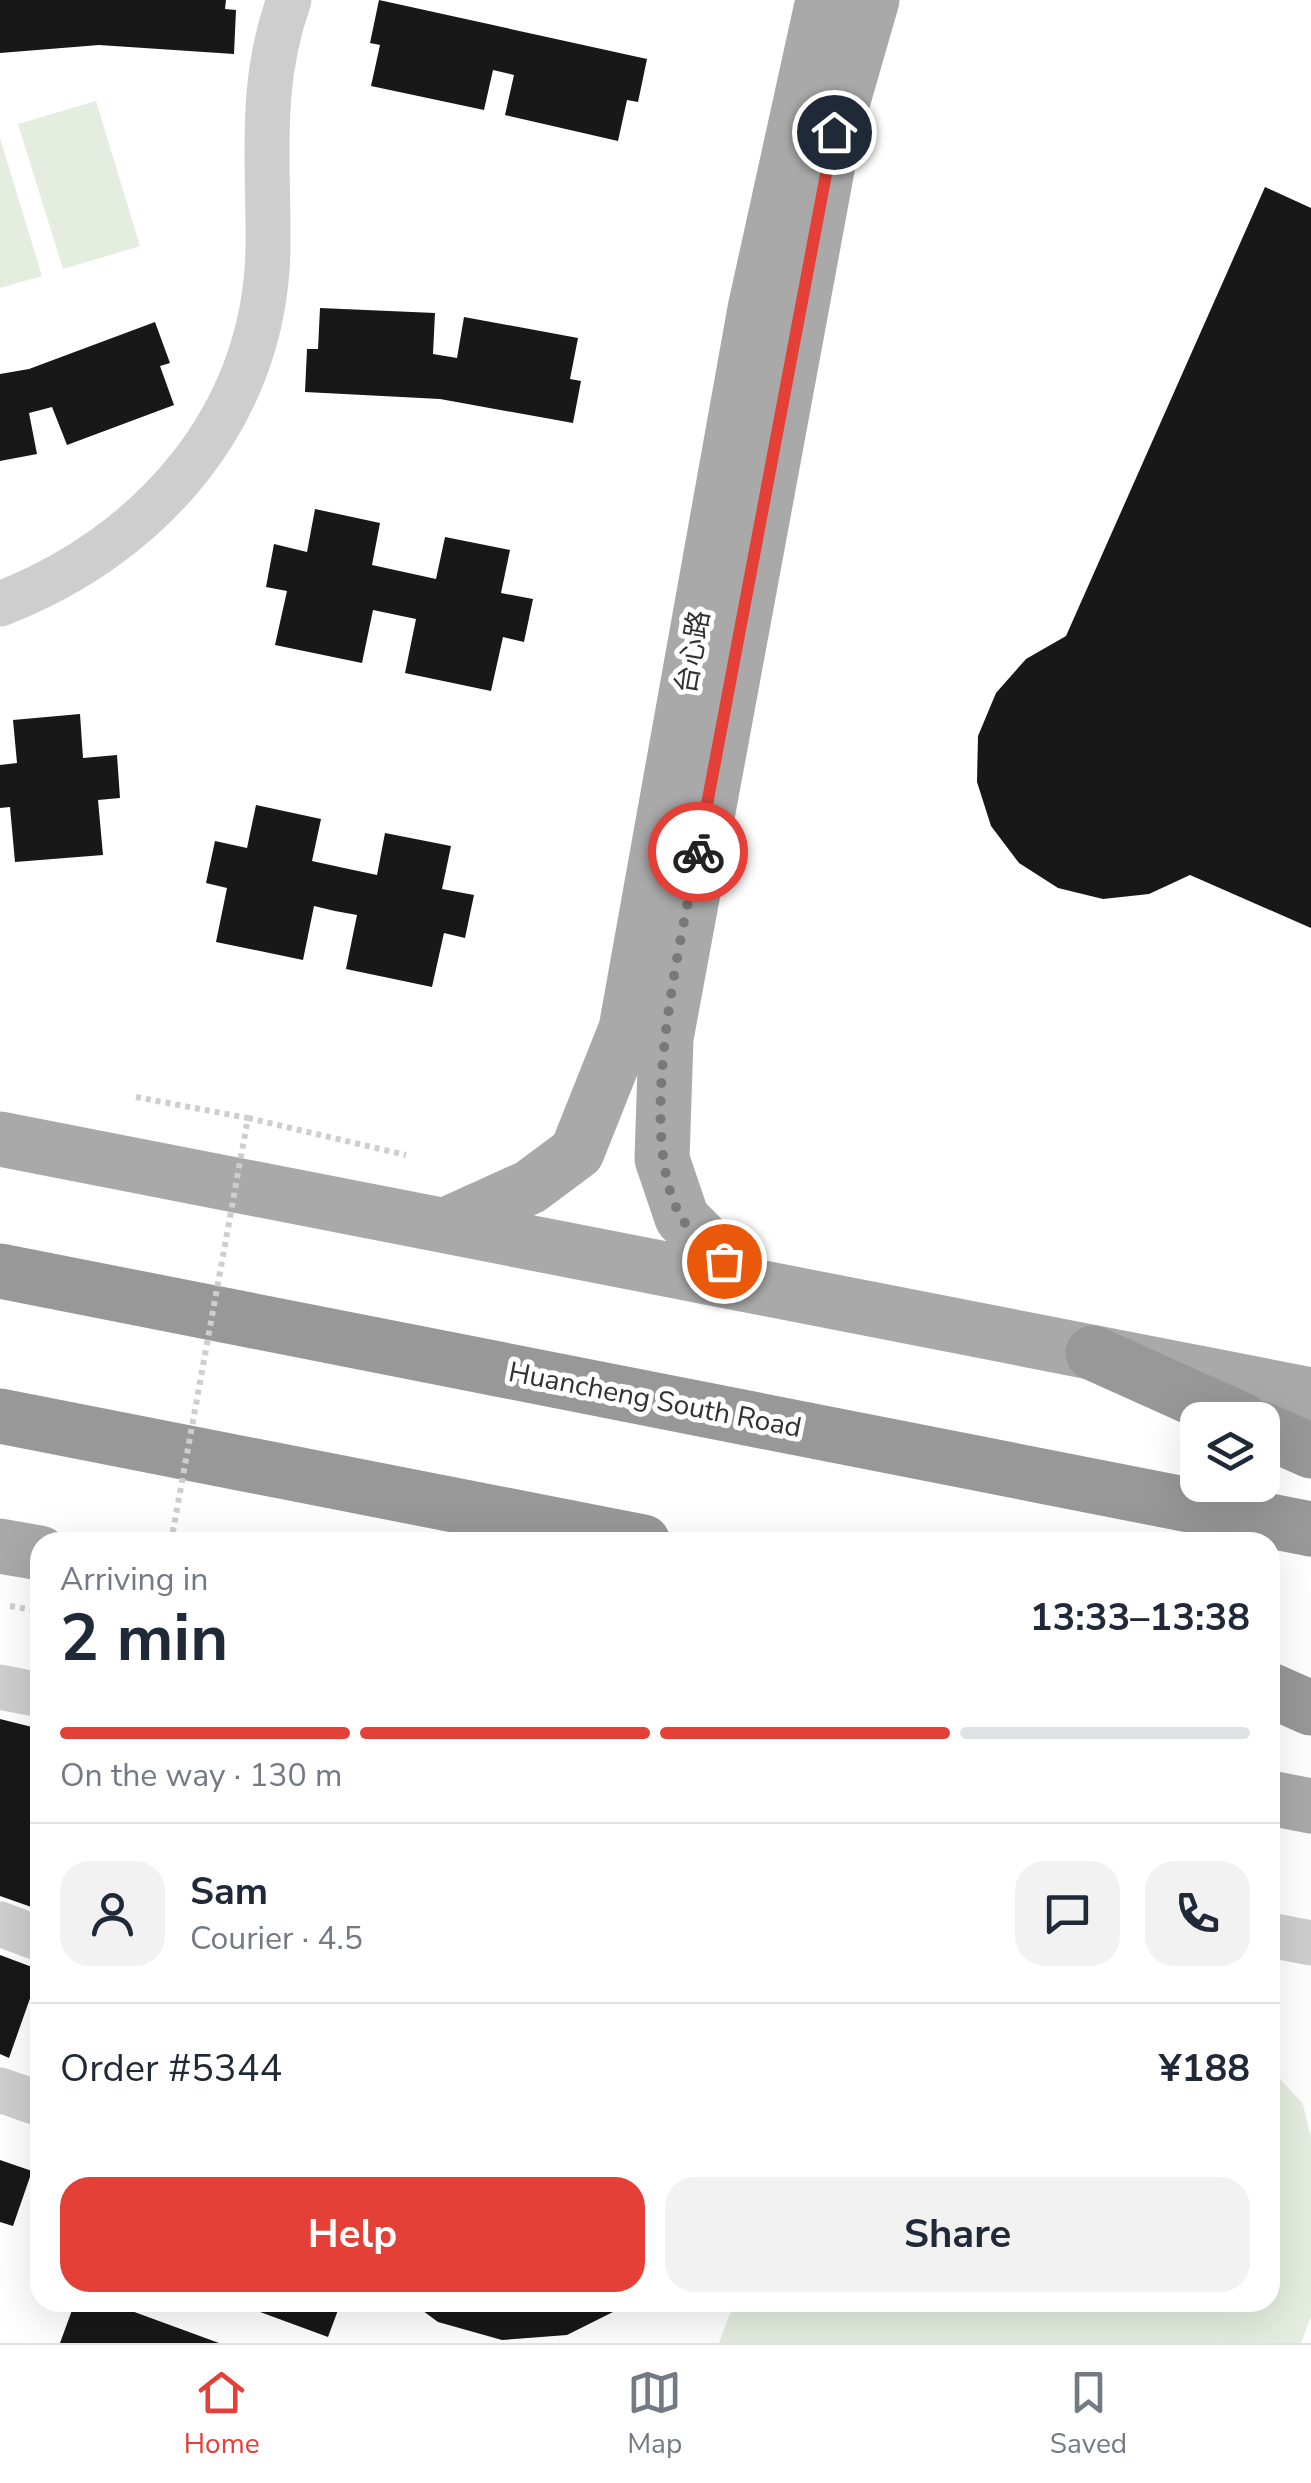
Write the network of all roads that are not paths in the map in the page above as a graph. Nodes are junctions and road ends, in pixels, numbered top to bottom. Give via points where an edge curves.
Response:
1 (289, 0) edge
2 (823, 0) edge
3 (872, 0) edge
4 (0, 604) edge
5 (0, 1140) edge
6 (448, 1224) junction
7 (0, 1270) edge
8 (746, 1283) junction
9 (1093, 1353) junction
10 (1311, 1395) edge
11 (1202, 1402) edge
12 (0, 1416) edge
13 (1280, 1437) edge
14 (1311, 1451) edge
15 (1311, 1529) edge
16 (591, 1532) edge
17 (0, 1546) edge
18 (30, 1551) edge
19 (1280, 1668) edge
20 (1311, 1674) edge
21 (0, 1687) edge
22 (30, 1693) edge
23 (1280, 1694) edge
24 (1311, 1708) edge
25 (1280, 1800) edge
26 (1311, 1806) edge
27 (0, 1924) edge
28 (30, 1935) edge
29 (1280, 1937) edge
30 (1311, 1944) edge
31 (0, 2090) edge
32 (30, 2100) edge

1 - 4 lane via 267,100 268,251 259,319 238,385 206,446 163,501 112,547 52,584
2 - 6 main road, 台心路 via 756,309 626,1030 577,1152 530,1187
3 - 8 main road, 台心路 via 834,132 666,1038 662,1159 682,1218
5 - 6 main road
6 - 8 main road
7 - 15 highway, Huancheng South Road
8 - 9 main road
9 - 10 main road
9 - 11 highway
12 - 16 highway
13 - 14 highway
17 - 18 main road
19 - 20 highway
21 - 22 lane
23 - 24 highway
25 - 26 main road
27 - 28 lane
29 - 30 lane
31 - 32 lane

